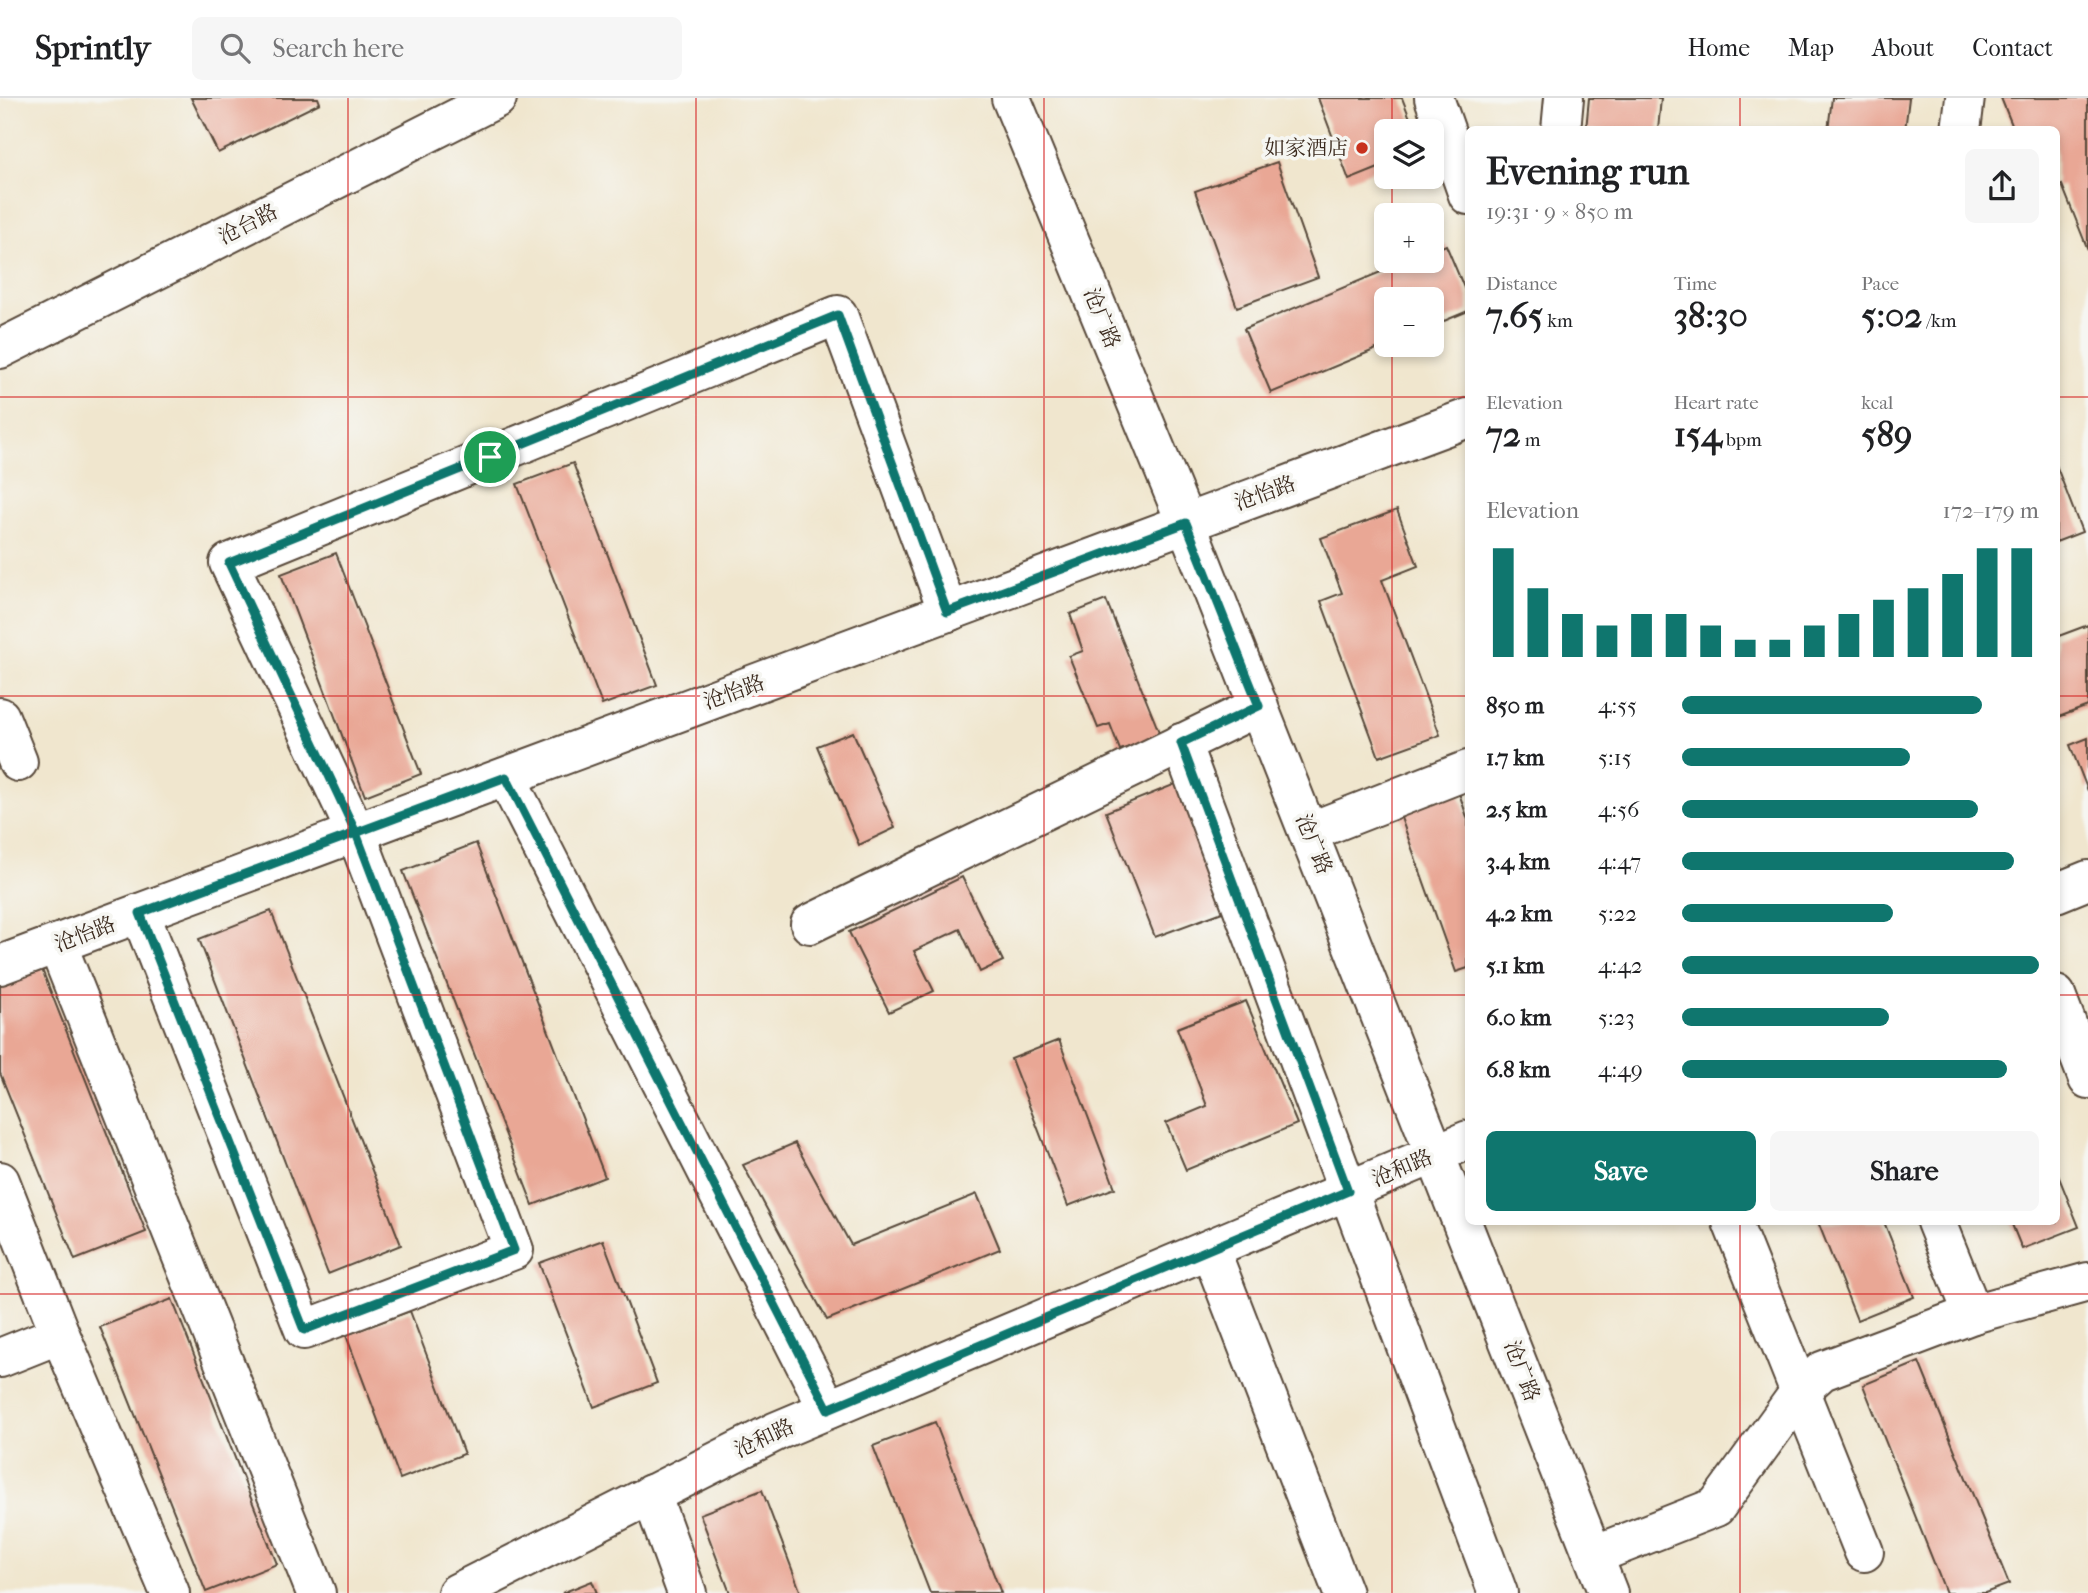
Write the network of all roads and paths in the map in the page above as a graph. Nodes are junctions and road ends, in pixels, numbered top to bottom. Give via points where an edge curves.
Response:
1 (497, 98) edge
2 (1011, 98) edge
3 (1434, 98) edge
4 (1564, 98) edge
5 (1965, 98) edge
6 (1561, 126) edge
7 (1962, 126) edge
8 (1465, 186) edge
9 (0, 349) edge
10 (1465, 419) edge
11 (1186, 523) junction
12 (947, 612) junction
13 (1259, 706) junction
14 (0, 717) edge
15 (1181, 743) junction
16 (18, 762) dead end
17 (1465, 772) edge
18 (506, 777) junction
19 (1309, 832) junction
20 (356, 833) junction
21 (2088, 880) edge
22 (2060, 891) edge
23 (140, 913) junction
24 (810, 924) dead end
25 (57, 944) junction
26 (0, 965) edge
27 (2060, 1006) edge
28 (2088, 1080) edge
29 (1453, 1147) edge
30 (0, 1181) edge
31 (1465, 1182) edge
32 (1348, 1191) junction
33 (1480, 1225) edge
34 (1733, 1225) edge
35 (1937, 1225) edge
36 (1210, 1249) junction
37 (2088, 1282) edge
38 (1973, 1314) junction
39 (60, 1334) junction
40 (0, 1358) edge
41 (1801, 1390) junction
42 (828, 1409) junction
43 (651, 1494) junction
44 (1864, 1552) dead end
45 (1594, 1555) junction
46 (170, 1593) edge
47 (316, 1593) edge
48 (457, 1593) edge
49 (687, 1593) edge
50 (1343, 1593) edge
51 (1498, 1593) edge
52 (1608, 1593) edge

1 - 9 street, 沧台路
2 - 11 street, 沧广路
3 - 8 street
4 - 6 street
5 - 7 street
10 - 11 street, 沧怡路
11 - 12 street, 沧怡路
11 - 13 street, 沧广路
12 - 18 street, 沧怡路
12 - 20 street via 838,315 229,563
13 - 15 street
13 - 19 street, 沧广路
14 - 16 street
15 - 24 street
15 - 32 street
17 - 19 street
18 - 20 street, 沧怡路
18 - 42 street
19 - 29 street, 沧广路
20 - 23 street, 沧怡路
20 - 23 street via 514,1250 304,1330
21 - 22 street
23 - 25 street, 沧怡路
25 - 26 street, 沧怡路
25 - 47 street
27 - 28 street
29 - 31 street, 沧广路
29 - 32 street, 沧和路
30 - 39 street
32 - 36 street, 沧和路
32 - 51 street
33 - 45 street, 沧广路
34 - 41 street
35 - 38 street
36 - 42 street, 沧和路
36 - 50 street
37 - 38 street
38 - 41 street via 1822,1371
39 - 40 street
39 - 46 street
41 - 44 street
41 - 45 street via 1716,1507
42 - 43 street, 沧和路
43 - 48 street, 沧和路
43 - 49 street
45 - 52 street, 沧广路

